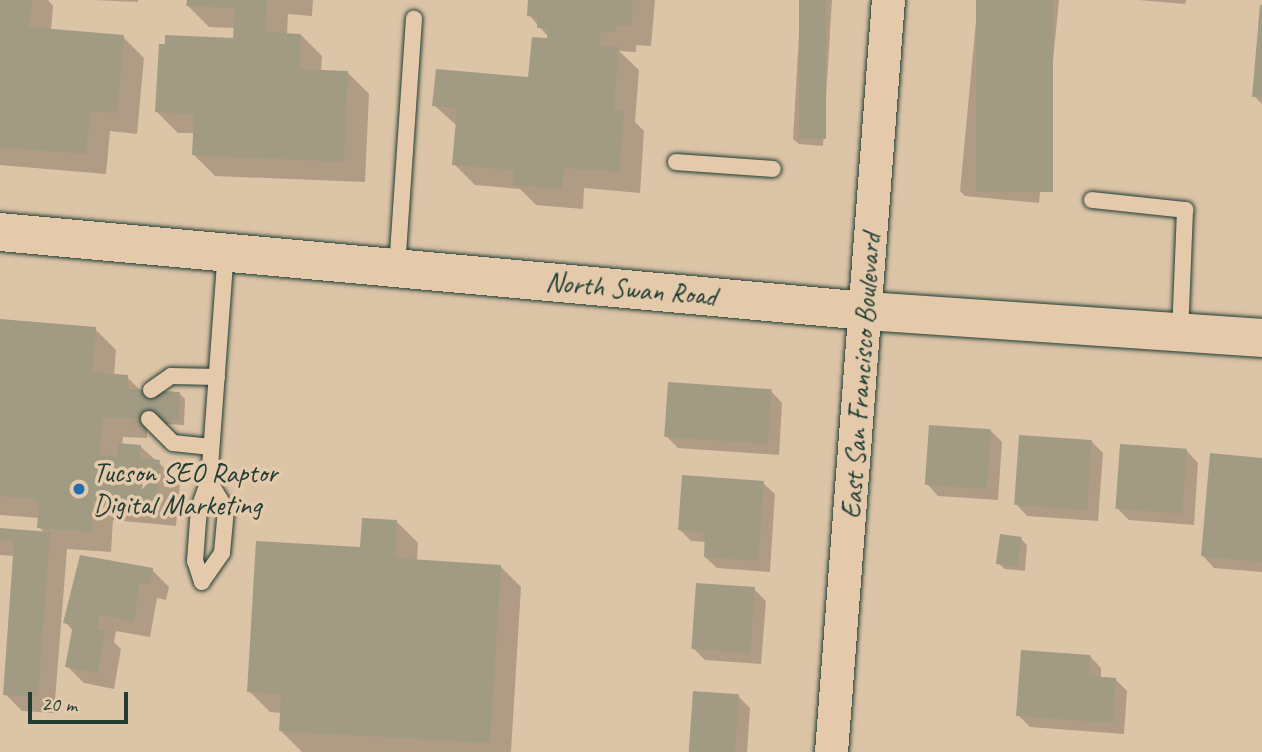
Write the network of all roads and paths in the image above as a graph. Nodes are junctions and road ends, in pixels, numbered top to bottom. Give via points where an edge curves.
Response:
1 (888, 0) edge
2 (414, 19) dead end
3 (676, 162) dead end
4 (773, 169) dead end
5 (1092, 200) dead end
6 (0, 232) edge
7 (226, 252) junction
8 (397, 268) junction
9 (867, 311) junction
10 (1180, 332) junction
11 (1262, 338) edge
12 (217, 377) junction
13 (151, 390) dead end
14 (149, 419) dead end
15 (211, 447) junction
16 (209, 481) junction
17 (831, 752) edge

1 - 9 street, East San Francisco Boulevard
2 - 8 lane
3 - 4 lane
5 - 10 lane via 1185,210
6 - 7 main road, North Swan Road
7 - 8 main road, North Swan Road
7 - 12 lane
8 - 9 main road, North Swan Road
9 - 10 main road, North Swan Road
9 - 17 street, East San Francisco Boulevard
10 - 11 main road, North Swan Road
12 - 13 lane via 170,376
12 - 15 lane
14 - 15 lane via 173,443
15 - 16 lane
16 - 16 lane via 198,522 195,561 202,582 222,553 226,509

